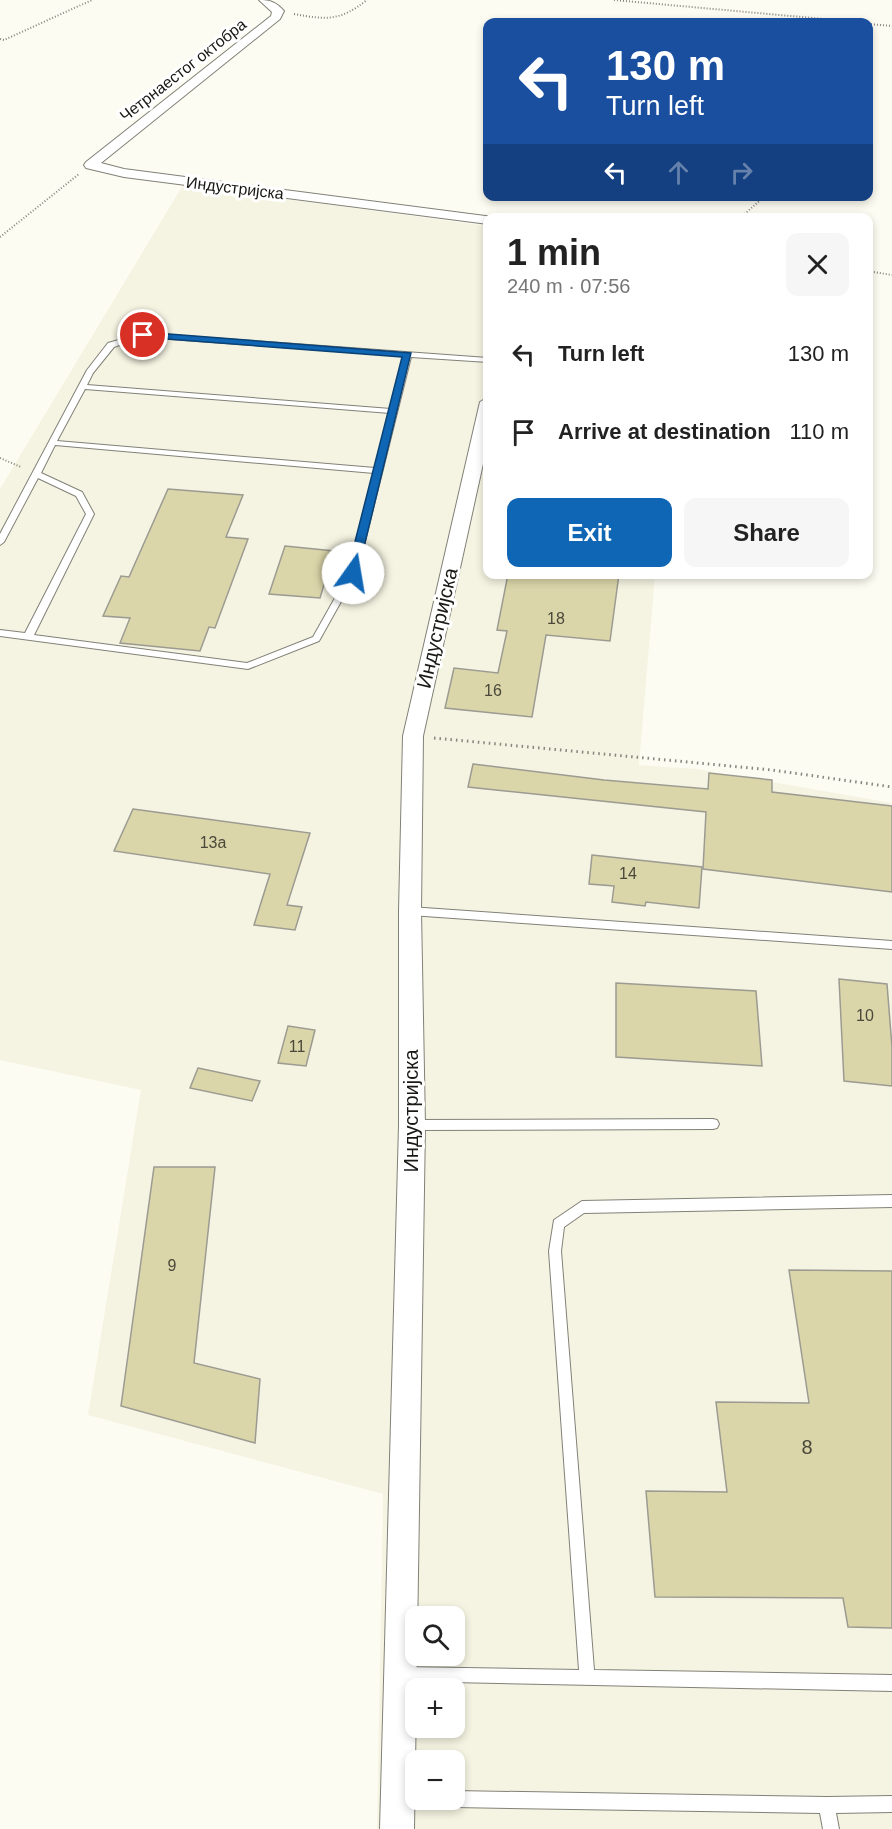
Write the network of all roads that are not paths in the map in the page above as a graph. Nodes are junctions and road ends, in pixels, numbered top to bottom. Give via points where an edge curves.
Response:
1 (264, 0) edge
2 (91, 165) joint
3 (483, 219) edge
4 (408, 355) junction
5 (483, 360) edge
6 (83, 387) junction
7 (392, 411) junction
8 (483, 424) edge
9 (53, 443) junction
10 (377, 471) junction
11 (37, 474) junction
12 (0, 542) edge
13 (0, 633) edge
14 (28, 637) junction
15 (410, 911) junction
16 (892, 945) edge
17 (713, 1124) dead end
18 (412, 1125) junction
19 (892, 1201) edge
20 (400, 1674) junction
21 (587, 1677) junction
22 (892, 1683) edge
23 (405, 1778) edge
24 (465, 1799) edge
25 (405, 1802) edge
26 (892, 1804) edge
27 (828, 1805) junction
28 (397, 1829) edge
29 (831, 1829) edge

1 - 2 street, Четрнаестог октобра via 278,11 276,17
2 - 3 street, Индустријска via 124,174
4 - 5 lane
4 - 6 lane via 143,335 111,345
4 - 7 lane
6 - 7 lane
6 - 9 lane
7 - 10 lane
8 - 15 street, Индустријска via 413,736
9 - 10 lane
9 - 11 lane
10 - 14 lane via 353,573 316,639 249,666
11 - 12 lane
11 - 14 lane via 79,494 90,514
13 - 14 lane
15 - 16 lane
15 - 18 street, Индустријска
17 - 18 lane
18 - 20 street, Индустријска
19 - 21 lane via 582,1206 558,1224 555,1251
20 - 21 lane
20 - 23 street, Индустријска
21 - 22 lane
24 - 27 lane
25 - 28 street, Индустријска
26 - 27 lane
27 - 29 lane

